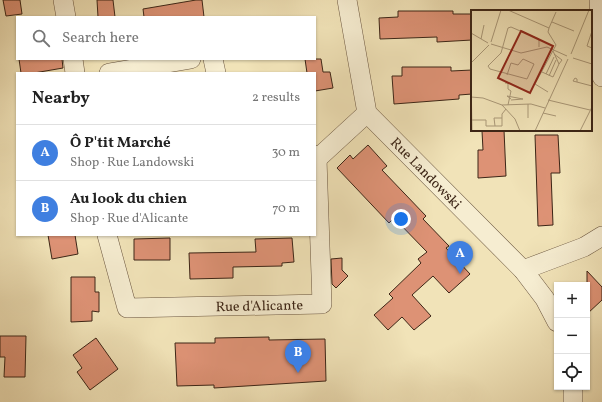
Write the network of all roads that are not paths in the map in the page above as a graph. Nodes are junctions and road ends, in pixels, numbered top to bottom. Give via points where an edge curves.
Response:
1 (63, 0) edge
2 (347, 0) edge
3 (599, 0) edge
4 (66, 16) edge
5 (72, 60) edge
6 (185, 60) edge
7 (213, 60) edge
8 (75, 72) edge
9 (115, 72) edge
10 (216, 72) edge
11 (602, 77) edge
12 (367, 113) junction
13 (316, 157) edge
14 (107, 236) edge
15 (602, 236) edge
16 (523, 270) junction
17 (555, 318) edge
18 (573, 390) edge
19 (573, 402) edge

1 - 4 street
2 - 12 street
3 - 11 street
5 - 8 street
6 - 9 street
7 - 10 street
12 - 13 street
12 - 16 street, Rue Landowski
13 - 14 street, Rue d'Alicante via 322,304 127,308
15 - 16 street via 584,247
16 - 17 street, Rue Landowski via 545,299
18 - 19 street

